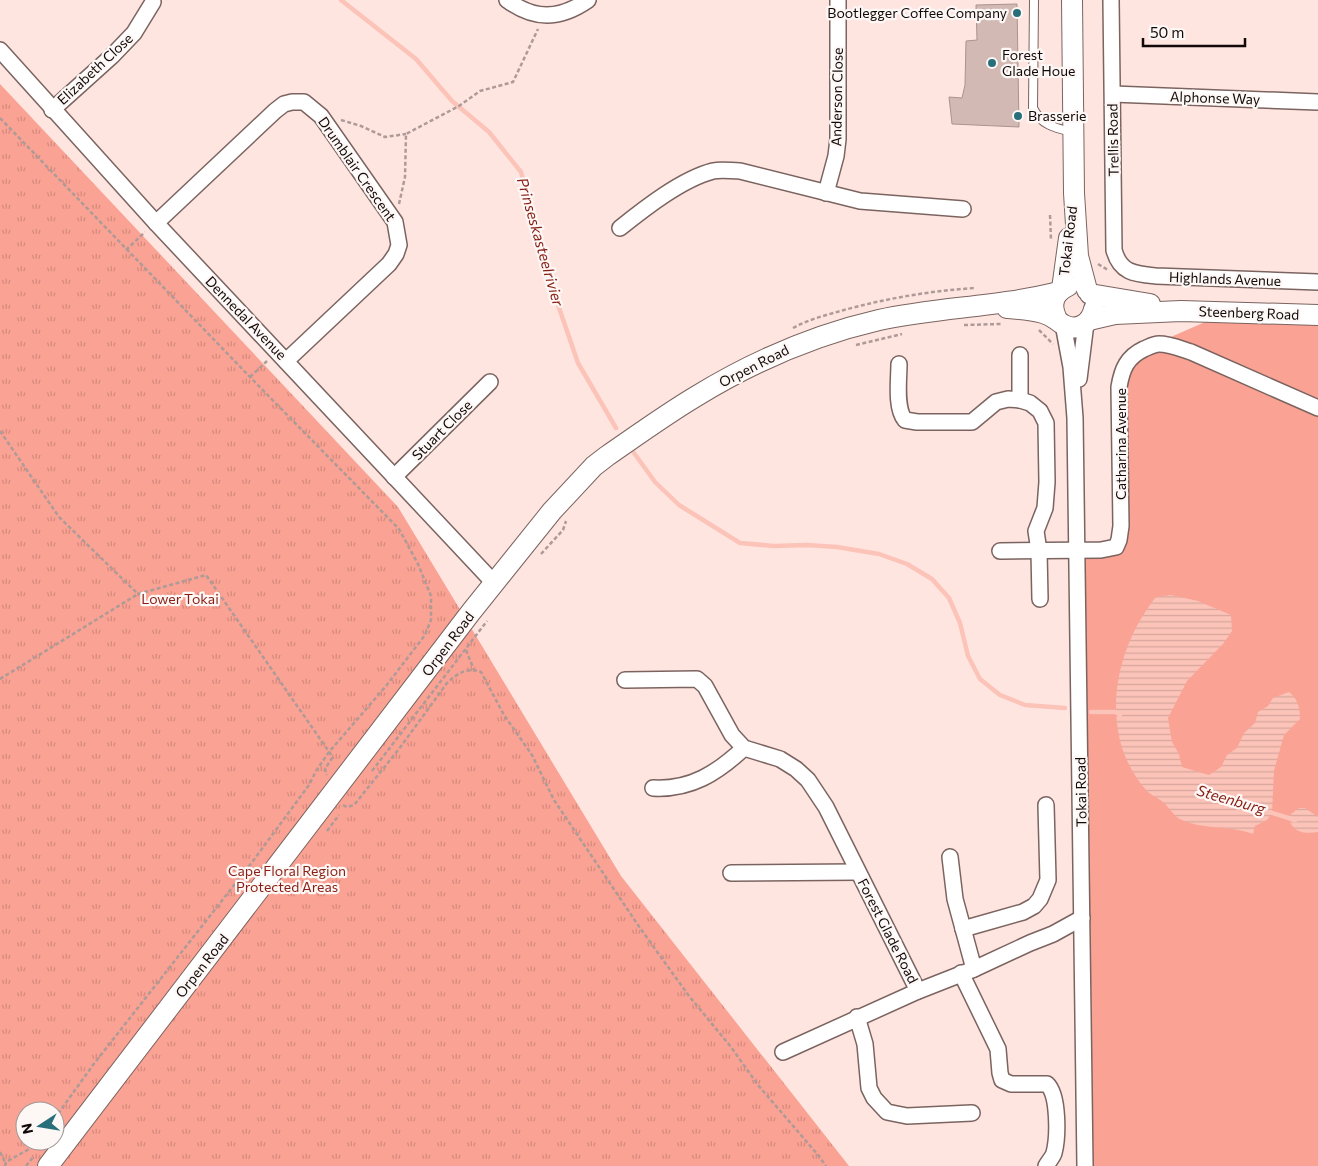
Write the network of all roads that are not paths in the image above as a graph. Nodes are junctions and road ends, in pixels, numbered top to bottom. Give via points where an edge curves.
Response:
1 (507, 0) edge
2 (588, 0) edge
3 (838, 0) edge
4 (1034, 0) edge
5 (1072, 0) edge
6 (1111, 0) edge
7 (153, 2) dead end
8 (0, 50) edge
9 (1112, 94) junction
10 (1318, 102) edge
11 (52, 110) junction
12 (1072, 132) junction
13 (826, 193) junction
14 (1074, 194) junction
15 (963, 209) dead end
16 (156, 223) junction
17 (620, 228) dead end
18 (1133, 272) joint
19 (1318, 282) edge
20 (1060, 290) junction
21 (1089, 292) junction
22 (982, 306) junction
23 (1181, 311) junction
24 (1318, 315) edge
25 (1060, 321) junction
26 (1088, 322) junction
27 (1020, 355) dead end
28 (282, 356) junction
29 (899, 364) dead end
30 (490, 382) dead end
31 (1020, 400) junction
32 (1318, 408) edge
33 (1076, 418) junction
34 (394, 477) junction
35 (1000, 551) dead end
36 (1040, 551) junction
37 (1077, 551) junction
38 (495, 584) junction
39 (1040, 599) dead end
40 (625, 680) dead end
41 (744, 748) junction
42 (653, 788) dead end
43 (1046, 804) dead end
44 (950, 857) dead end
45 (858, 872) junction
46 (731, 873) dead end
47 (1082, 918) junction
48 (963, 929) junction
49 (968, 971) junction
50 (918, 991) junction
51 (857, 1017) junction
52 (783, 1052) dead end
53 (972, 1113) dead end
54 (48, 1166) edge
55 (1046, 1166) edge
56 (1085, 1166) edge

1 - 2 street via 521,10 543,16 572,10
3 - 13 street, Anderson Close via 839,131
4 - 12 lane via 1033,108 1044,122
5 - 12 main road, Tokai Road
6 - 9 street, Trellis Road
7 - 11 street, Elizabeth Close via 134,33
8 - 11 street, Dennedal Avenue
9 - 10 street, Alphonse Way
9 - 18 street, Trellis Road via 1114,250 1120,265
11 - 16 street, Dennedal Avenue
12 - 14 main road, Tokai Road
13 - 15 street via 860,201
13 - 17 street via 740,171 714,171 687,182
14 - 20 main road, Tokai Road
14 - 21 main road, Tokai Road via 1078,256
16 - 28 street, Dennedal Avenue
16 - 28 street, Drumblair Crescent via 284,104 304,102 321,116 395,222 399,245 389,264
18 - 19 street, Highlands Avenue via 1156,276
20 - 21 main road via 1076,286
20 - 22 main road, Orpen Road
20 - 25 main road via 1053,304
21 - 23 main road, Steenberg Road
21 - 26 main road via 1094,305
22 - 25 main road, Orpen Road via 1031,311
22 - 38 main road, Orpen Road via 902,315 832,333 775,354 696,396 594,466 552,511
23 - 24 main road, Steenberg Road
23 - 26 main road, Steenberg Road via 1115,314
25 - 26 main road via 1073,327
25 - 33 street, Tokai Road via 1070,360
26 - 33 street, Tokai Road
27 - 31 street
28 - 34 street, Dennedal Avenue
29 - 31 street via 900,413 909,422 972,422 996,402
30 - 34 street, Stuart Close
31 - 36 street via 1036,407 1046,423 1046,499 1036,531
32 - 37 street, Catharina Avenue via 1170,345 1159,344 1141,350 1125,365 1119,388 1122,500 1119,540 1112,549
33 - 37 street, Tokai Road
34 - 38 street, Dennedal Avenue
35 - 36 street, Catharina Avenue
36 - 37 street, Catharina Avenue
36 - 39 street
37 - 47 street, Tokai Road
38 - 54 main road, Orpen Road
40 - 41 street via 697,679 708,691 732,735
41 - 42 street via 720,768 689,785
41 - 45 street, Forest Glade Road via 780,759 808,780 826,807
43 - 48 street via 1048,880 1040,899 1023,912
44 - 48 street via 954,899
45 - 46 street, Forest Glade Road
45 - 50 street, Forest Glade Road
47 - 49 street, Forest Glade Road
47 - 56 street, Tokai Road
48 - 49 street
49 - 50 street, Forest Glade Road
49 - 55 street via 998,1049 1002,1080 1011,1084 1047,1084 1052,1090 1057,1120 1054,1154
50 - 51 street, Forest Glade Road
51 - 52 street, Forest Glade Road
51 - 53 street via 865,1044 869,1088 887,1112 908,1116

